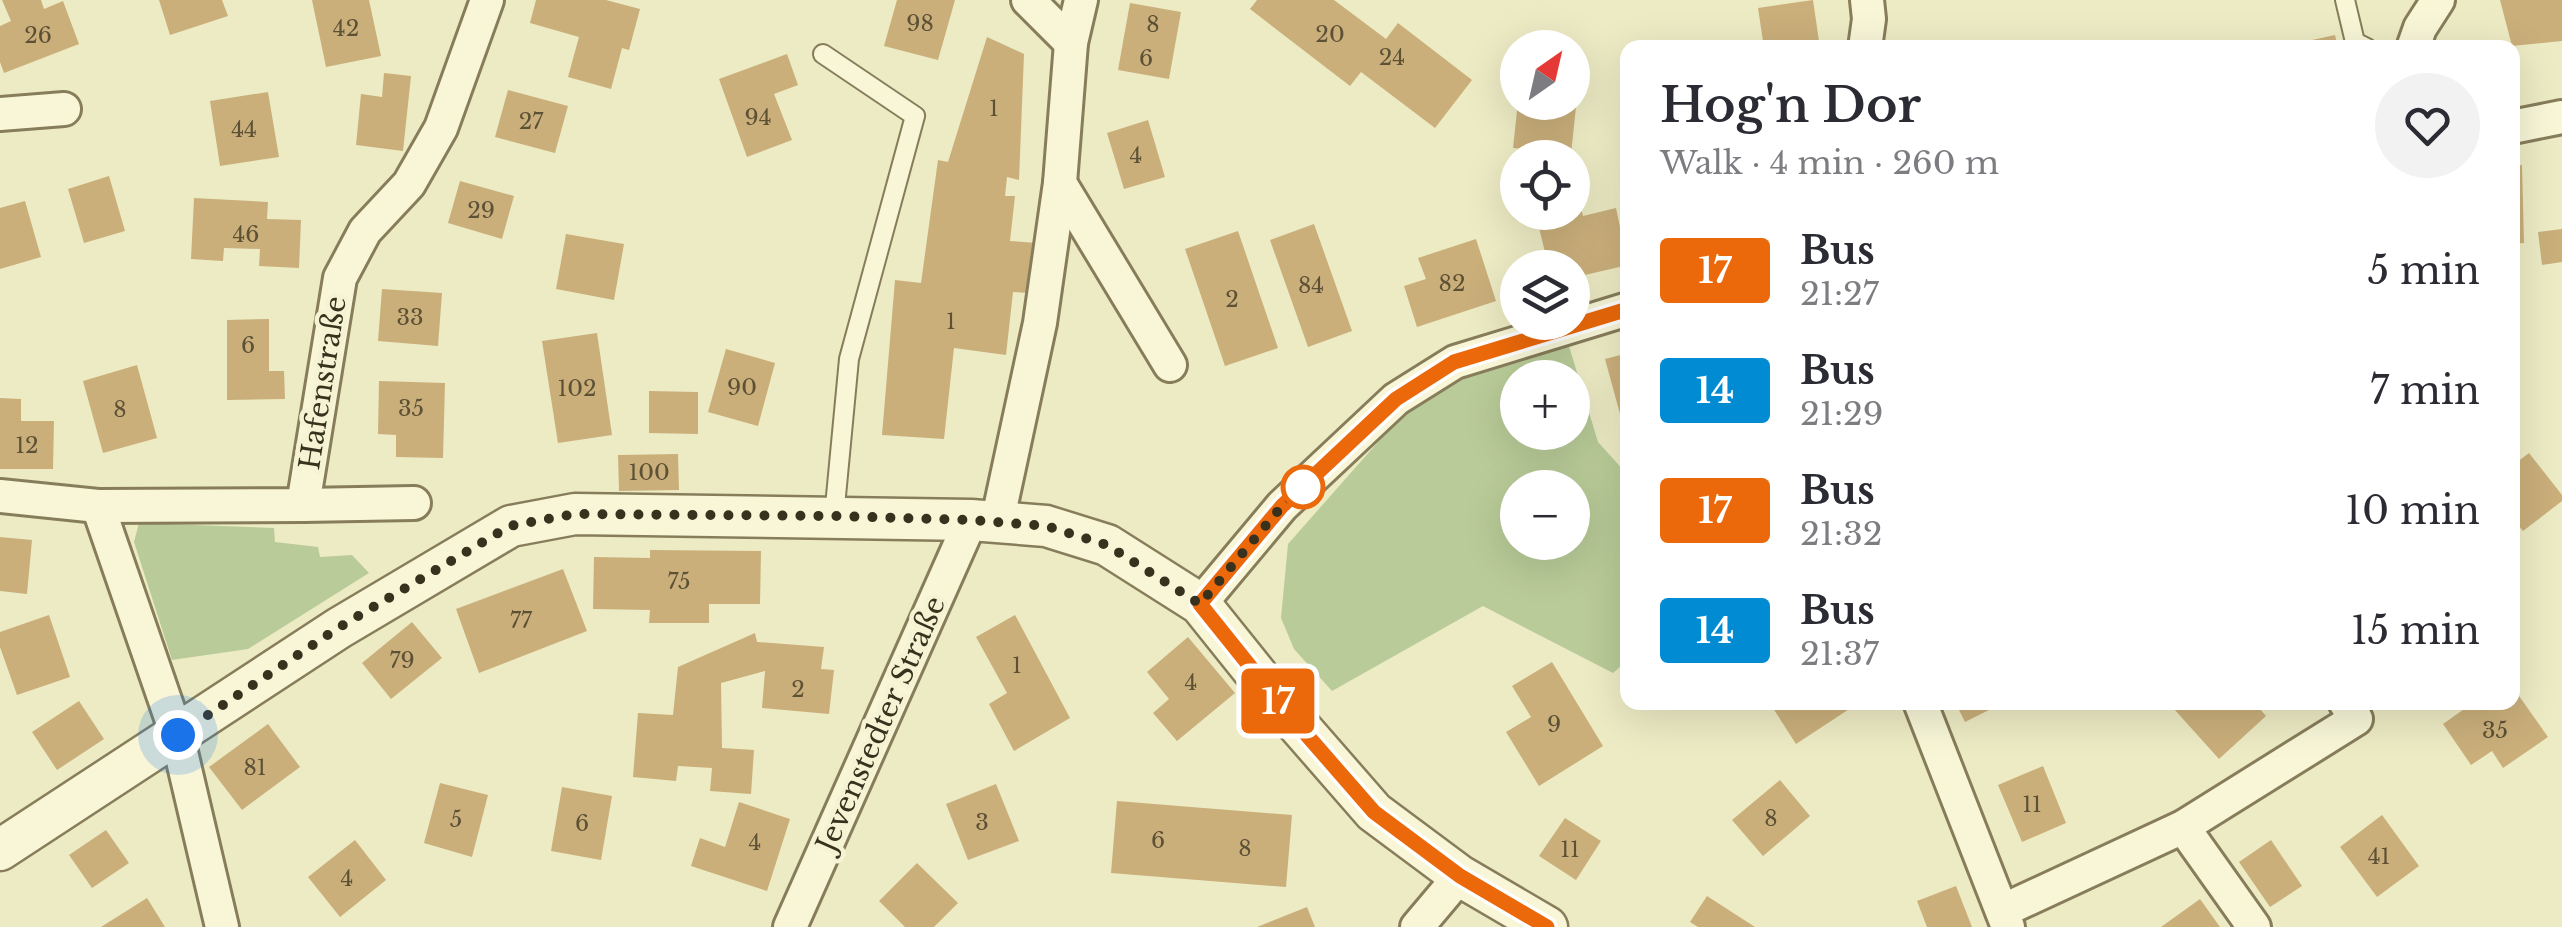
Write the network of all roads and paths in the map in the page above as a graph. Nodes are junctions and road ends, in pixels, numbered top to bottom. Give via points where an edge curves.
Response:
1 (487, 0) edge
2 (1028, 0) edge
3 (1081, 0) edge
4 (1867, 0) edge
5 (2345, 0) edge
6 (2438, 0) edge
7 (1866, 40) edge
8 (2355, 40) edge
9 (2416, 40) edge
10 (1071, 42) junction
11 (822, 54) dead end
12 (64, 110) dead end
13 (0, 114) edge
14 (2562, 117) edge
15 (2520, 126) edge
16 (1060, 183) junction
17 (1620, 311) edge
18 (1170, 364) dead end
19 (0, 496) edge
20 (414, 503) dead end
21 (303, 505) junction
22 (98, 506) junction
23 (834, 516) junction
24 (984, 521) junction
25 (1200, 604) junction
26 (1923, 710) edge
27 (2351, 711) edge
28 (178, 735) junction
29 (2183, 826) junction
30 (0, 850) edge
31 (1460, 876) junction
32 (2005, 919) edge
33 (222, 927) edge
34 (790, 927) edge
35 (1416, 927) edge
36 (1547, 927) edge
37 (2254, 927) edge

1 - 21 street, Hafenstraße via 441,128 340,278
2 - 10 street
3 - 10 street, Jevenstedter Straße
4 - 7 street
5 - 8 lane
6 - 9 street
10 - 16 street, Jevenstedter Straße
11 - 23 lane via 915,116 849,359
12 - 13 street
14 - 15 street
16 - 18 street
16 - 24 street, Jevenstedter Straße via 1040,323
17 - 25 street via 1454,362 1396,399 1282,506
19 - 22 street, Hafenstraße
20 - 21 street, Hafenstraße
21 - 22 street, Hafenstraße
22 - 28 street
23 - 24 street
23 - 28 street via 575,514 510,526 338,628
24 - 25 street via 1046,526 1107,545
24 - 34 street, Jevenstedter Straße
25 - 31 street via 1374,812
26 - 32 street
27 - 29 street
28 - 30 street
28 - 33 street
29 - 32 street
29 - 37 street
31 - 35 street
31 - 36 street

